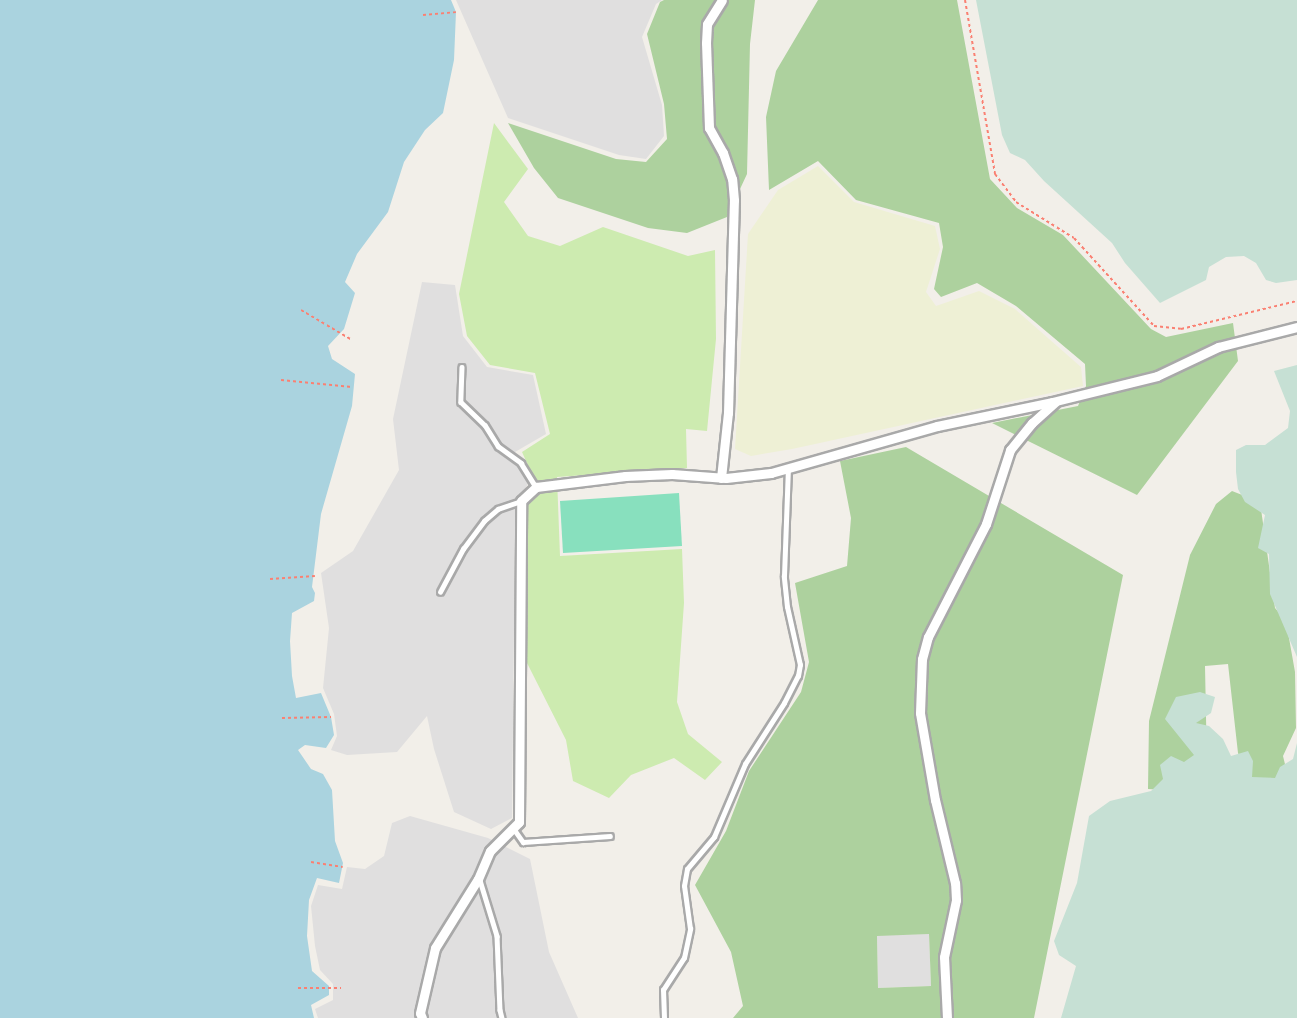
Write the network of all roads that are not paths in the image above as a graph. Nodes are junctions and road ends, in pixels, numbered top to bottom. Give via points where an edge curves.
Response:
1 (722, 0) edge
2 (1297, 327) edge
3 (462, 367) dead end
4 (1057, 401) junction
5 (788, 468) junction
6 (721, 478) junction
7 (536, 487) junction
8 (521, 501) junction
9 (440, 592) dead end
10 (514, 829) junction
11 (610, 836) dead end
12 (479, 875) junction
13 (422, 1018) edge
14 (502, 1018) edge
15 (664, 1018) edge
16 (947, 1018) edge

1 - 6 street via 707,24 706,43 709,128 723,153 734,200 728,413
2 - 4 street via 1218,347 1157,376
3 - 7 lane via 461,402 485,425 498,446 521,463
4 - 5 street via 937,426
4 - 16 street via 1010,450 986,524 928,636 922,659 920,713 934,800 955,891 944,957
5 - 6 street via 743,478
5 - 15 lane via 784,576 799,655 798,676 745,764 714,837 687,869 684,886 690,929 684,958 663,990
6 - 7 street via 625,476
7 - 8 street
8 - 9 lane via 498,509 484,520
8 - 10 street via 522,811
10 - 11 lane via 523,842
10 - 12 street via 490,851
12 - 13 street via 435,948
12 - 14 lane via 497,936

